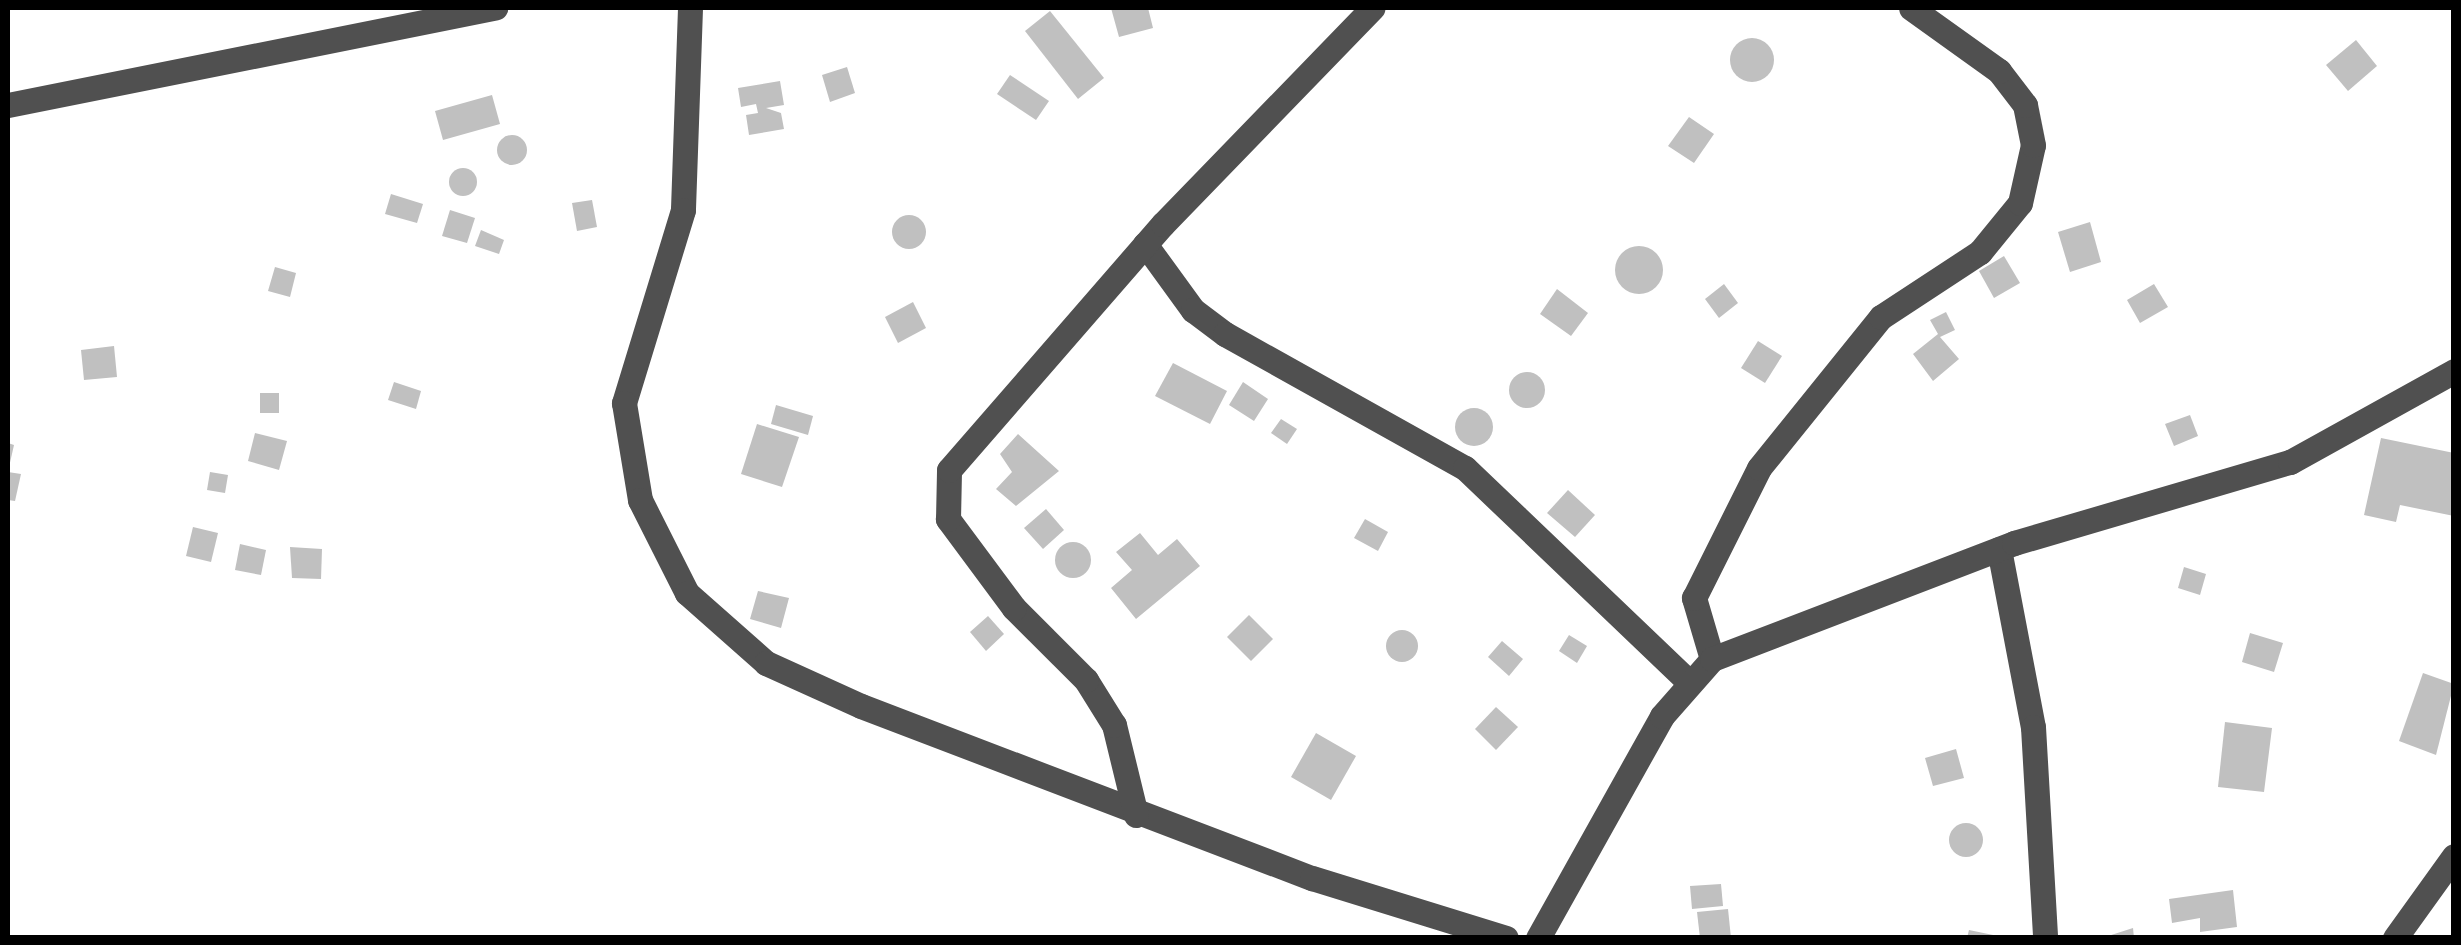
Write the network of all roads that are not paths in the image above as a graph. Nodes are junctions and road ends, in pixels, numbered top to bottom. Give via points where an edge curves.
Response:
1 (495, 8) edge
2 (690, 8) edge
3 (1372, 8) edge
4 (1911, 8) edge
5 (8, 105) edge
6 (1145, 244) junction
7 (2454, 371) edge
8 (1999, 549) junction
9 (1712, 659) junction
10 (1687, 680) junction
11 (1136, 814) junction
12 (2454, 856) edge
13 (1506, 938) edge
14 (1538, 938) edge
15 (2045, 938) edge
16 (2395, 938) edge

1 - 5 street
2 - 11 street via 684,210 624,403 640,500 687,593 766,663
3 - 6 street
4 - 9 street via 1999,71 2025,105 2033,146 2020,203 1980,252 1880,318 1759,468 1694,598
6 - 10 street via 1192,310 1225,334 1465,468
6 - 11 street via 956,456 944,486 948,520 981,566 1086,680 1114,725
7 - 8 street via 2290,462
8 - 9 street
8 - 15 street via 2033,727
9 - 10 street
10 - 14 street
11 - 13 street
12 - 16 street

